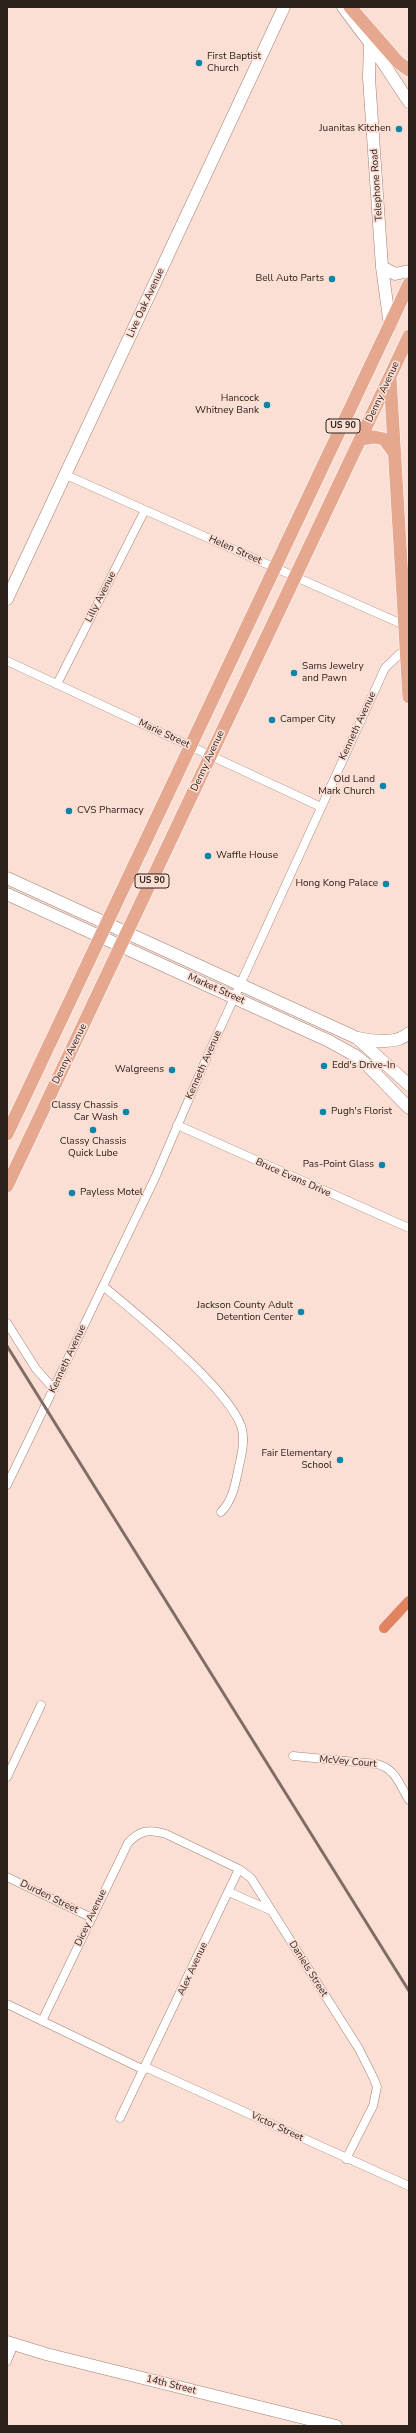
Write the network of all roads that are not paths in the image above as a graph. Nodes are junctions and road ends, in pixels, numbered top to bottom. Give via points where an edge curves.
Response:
1 (284, 7) edge
2 (342, 7) edge
3 (350, 7) edge
4 (370, 43) junction
5 (409, 70) edge
6 (409, 102) edge
7 (382, 267) junction
8 (409, 271) edge
9 (409, 284) edge
10 (390, 326) junction
11 (409, 336) edge
12 (390, 376) junction
13 (360, 439) junction
14 (395, 454) junction
15 (66, 475) junction
16 (145, 510) junction
17 (276, 568) junction
18 (296, 577) junction
19 (7, 599) edge
20 (404, 625) junction
21 (406, 648) junction
22 (7, 661) edge
23 (57, 684) junction
24 (409, 697) edge
25 (191, 747) junction
26 (211, 756) junction
27 (321, 807) junction
28 (7, 878) edge
29 (7, 894) edge
30 (107, 924) junction
31 (127, 933) junction
32 (101, 937) junction
33 (121, 946) junction
34 (241, 984) junction
35 (234, 997) junction
36 (409, 1033) edge
37 (357, 1038) junction
38 (409, 1085) edge
39 (409, 1108) edge
40 (177, 1125) junction
41 (7, 1134) edge
42 (7, 1186) edge
43 (409, 1228) edge
44 (103, 1286) junction
45 (7, 1323) edge
46 (54, 1389) junction
47 (7, 1486) edge
48 (221, 1512) dead end
49 (41, 1705) dead end
50 (293, 1756) dead end
51 (7, 1777) edge
52 (409, 1800) edge
53 (154, 1830) joint
54 (240, 1870) junction
55 (7, 1877) edge
56 (229, 1892) junction
57 (272, 1911) junction
58 (92, 1918) junction
59 (7, 2004) edge
60 (42, 2021) junction
61 (145, 2068) junction
62 (120, 2118) dead end
63 (346, 2158) junction
64 (409, 2186) edge
65 (11, 2343) edge
66 (7, 2361) edge
67 (336, 2426) edge

1 - 15 street, Live Oak Avenue
2 - 4 street
3 - 5 main road via 398,62
4 - 6 street
4 - 7 street, Telephone Road via 369,78
7 - 8 street via 395,274
7 - 10 street, Telephone Road
9 - 10 main road, US 90
10 - 17 main road, US 90
11 - 12 main road, Denny Avenue / US 90
12 - 13 main road, Denny Avenue / US 90
12 - 14 main road
13 - 14 main road via 384,439
13 - 18 main road, Denny Avenue / US 90
14 - 20 main road
15 - 16 street, Helen Street
15 - 19 street, Live Oak Avenue
16 - 17 street, Helen Street
16 - 23 street, Lilly Avenue
17 - 18 street, Helen Street
17 - 25 main road, US 90
18 - 20 street, Helen Street
18 - 26 main road, Denny Avenue / US 90
20 - 21 main road
21 - 24 main road
21 - 27 street, Kenneth Avenue via 385,668
22 - 23 street, Marie Street
23 - 25 street, Marie Street
25 - 26 street, Marie Street
25 - 30 main road, US 90
26 - 27 street, Marie Street
26 - 31 main road, Denny Avenue / US 90
27 - 34 street, Kenneth Avenue
28 - 30 street, Market Street
29 - 32 street, Market Street
30 - 31 street, Market Street
30 - 32 main road, US 90
31 - 33 main road, Denny Avenue / US 90
31 - 34 street, Market Street
32 - 33 street, Market Street
32 - 41 main road, US 90
33 - 35 street, Market Street
33 - 42 main road, Denny Avenue / US 90
34 - 35 street, Kenneth Avenue
34 - 37 street, Market Street
35 - 39 street, Market Street via 356,1056
35 - 40 street, Kenneth Avenue
36 - 37 street via 394,1040
37 - 38 street, Market Street
40 - 43 street, Bruce Evans Drive
40 - 44 street, Kenneth Avenue via 155,1178
44 - 46 street, Kenneth Avenue
44 - 48 street via 139,1315 205,1378 238,1418 243,1435 243,1447 234,1489
45 - 46 street via 36,1369
46 - 47 street, Kenneth Avenue
49 - 51 street
50 - 52 street, McVey Court via 388,1766
53 - 54 street, Daniels Street
53 - 58 street, Dicey Avenue via 143,1831 128,1843
54 - 56 street, Alex Avenue
54 - 57 street, Daniels Street via 251,1878
55 - 58 street, Durden Street
56 - 57 street
56 - 61 street, Alex Avenue
57 - 63 street, Daniels Street via 359,2049 377,2087 373,2106
58 - 60 street, Dicey Avenue
59 - 60 street, Victor Street
60 - 61 street, Victor Street
61 - 62 street, Alex Avenue
61 - 63 street, Victor Street
63 - 64 street, Victor Street
65 - 66 street
65 - 67 street, 14th Street

